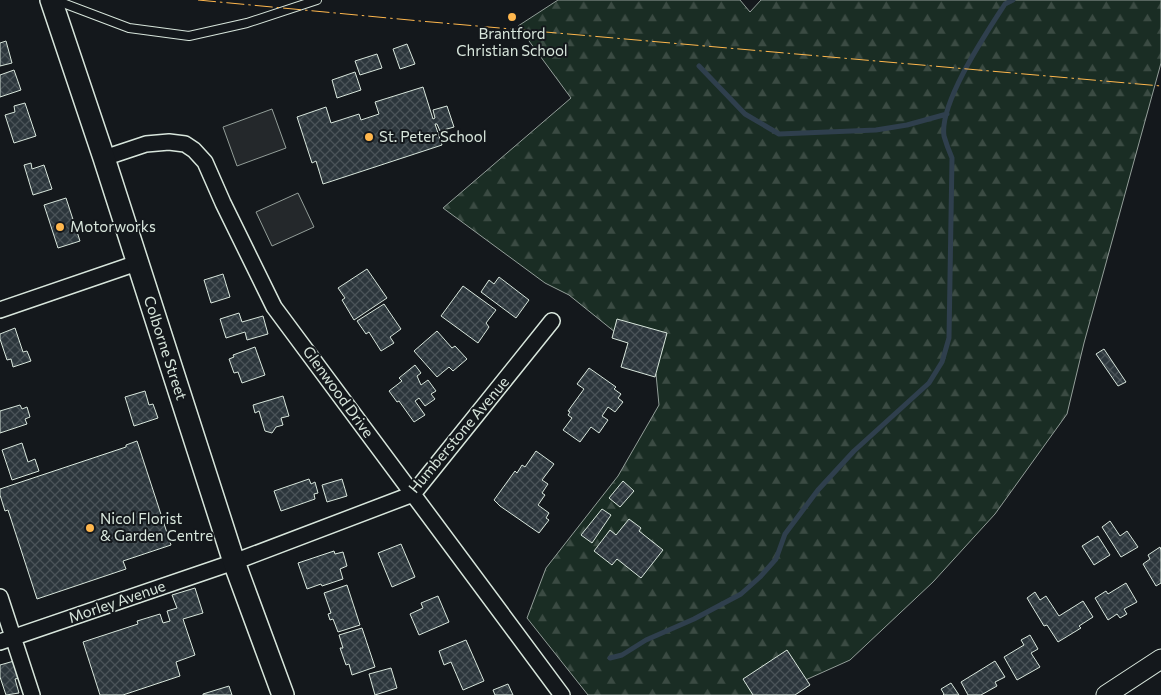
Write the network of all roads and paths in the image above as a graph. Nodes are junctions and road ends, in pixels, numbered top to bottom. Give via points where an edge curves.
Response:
1 (51, 0) edge
2 (55, 0) edge
3 (317, 0) edge
4 (104, 158) junction
5 (137, 263) junction
6 (0, 310) edge
7 (552, 321) dead end
8 (413, 494) junction
9 (234, 562) junction
10 (0, 597) edge
11 (6, 640) edge
12 (1161, 659) edge
13 (32, 695) edge
14 (284, 695) edge
15 (562, 695) edge
16 (1106, 695) edge

1 - 4 main road, Colborne Street
2 - 3 lane via 129,28 189,36 247,23
4 - 5 main road, Colborne Street
4 - 8 street, Glenwood Drive via 146,144 168,142 185,144 194,150 204,162 274,307
5 - 6 street
5 - 9 main road, Colborne Street
7 - 8 street, Humberstone Avenue
8 - 9 street, Humberstone Avenue
8 - 15 street, Glenwood Drive
9 - 11 street, Morley Avenue
9 - 14 main road, Colborne Street
10 - 11 street
11 - 13 street
12 - 16 street

